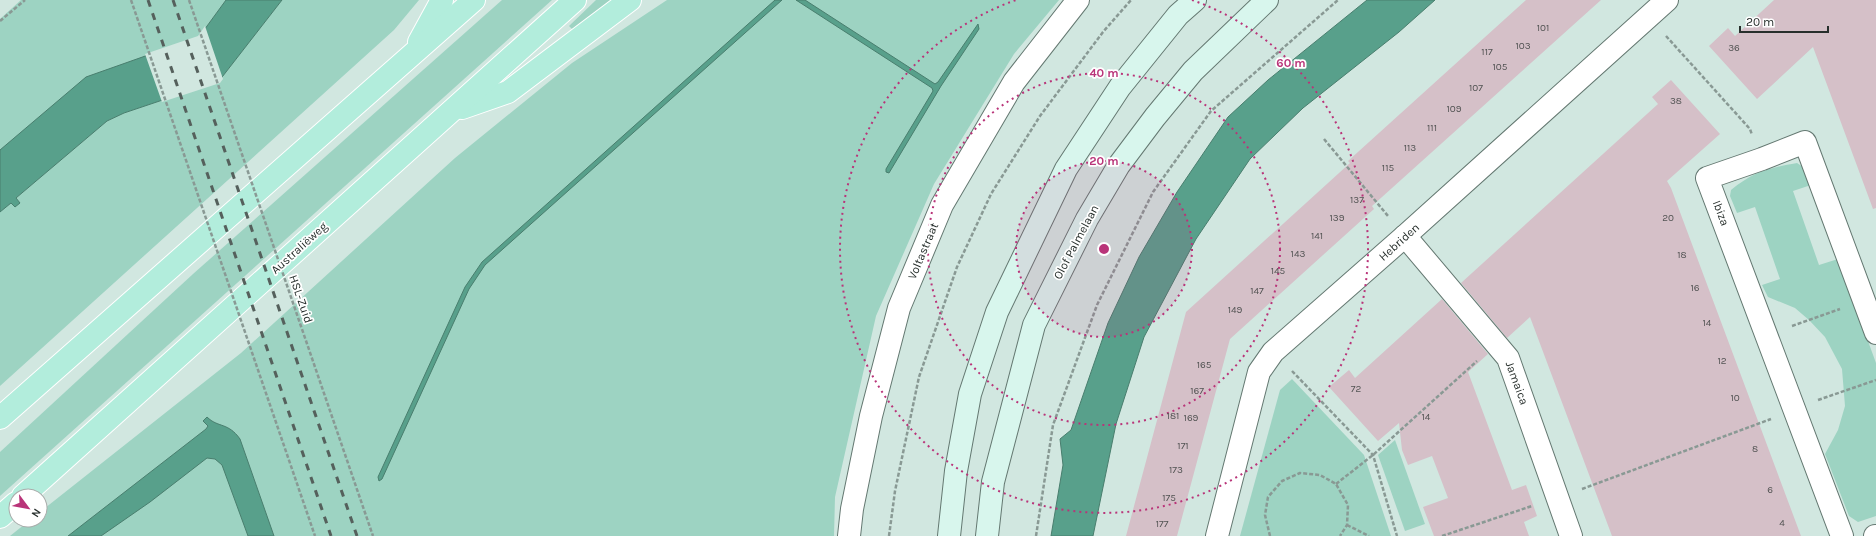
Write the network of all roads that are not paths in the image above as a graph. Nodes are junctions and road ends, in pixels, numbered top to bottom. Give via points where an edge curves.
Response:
1 (442, 0) edge
2 (474, 0) edge
3 (575, 0) edge
4 (630, 0) edge
5 (1078, 0) edge
6 (1195, 0) edge
7 (1267, 0) edge
8 (1667, 0) edge
9 (411, 57) junction
10 (452, 112) junction
11 (1405, 236) junction
12 (1876, 333) edge
13 (0, 418) edge
14 (33, 488) edge
15 (8, 510) edge
16 (0, 517) edge
17 (850, 536) edge
18 (949, 536) edge
19 (987, 536) edge
20 (1217, 536) edge
21 (1571, 536) edge
22 (1842, 536) edge

1 - 9 main road
2 - 9 main road
3 - 10 main road, Australiëweg
4 - 10 main road via 508,92
5 - 17 street, Voltastraat via 1014,82 942,204 899,308 870,416 852,509
6 - 18 street via 1178,15 1120,87 1066,169 997,312 970,394 956,471
7 - 19 street, Olof Palmelaan via 1193,71 1155,116 1119,165 1087,219 1034,325 993,482
8 - 11 street, Hebriden
9 - 13 main road
10 - 14 main road, Australiëweg
11 - 20 street, Hebriden via 1273,352 1258,372
11 - 21 street, Jamaica via 1508,358
12 - 22 street, Ibiza via 1804,142 1708,178
15 - 16 main road

